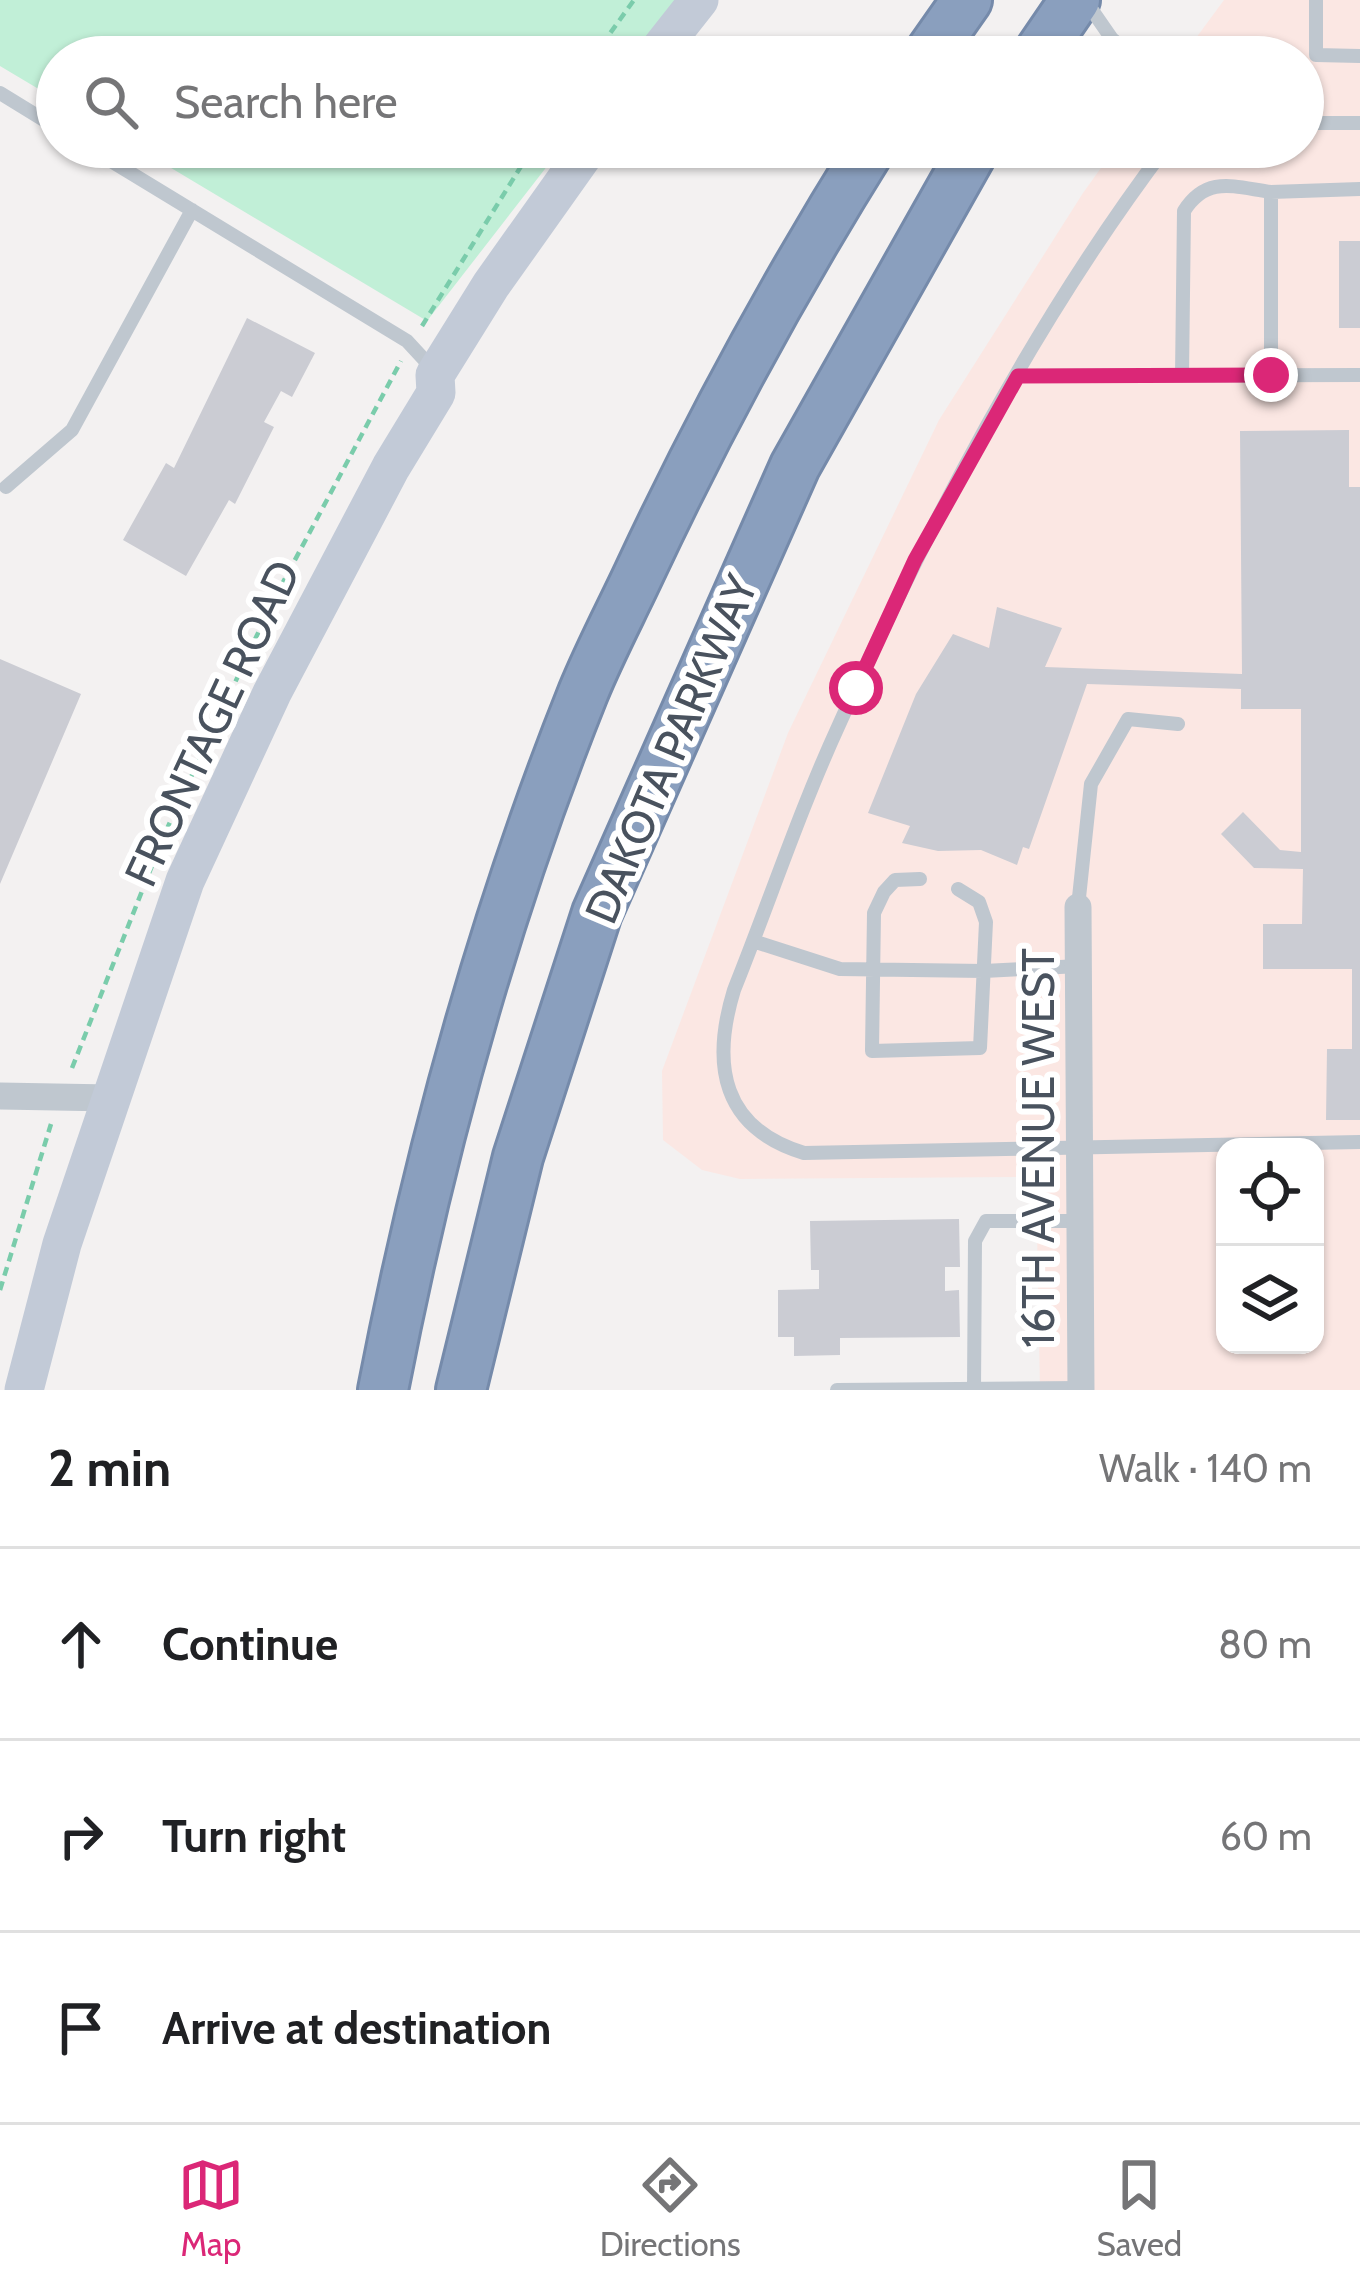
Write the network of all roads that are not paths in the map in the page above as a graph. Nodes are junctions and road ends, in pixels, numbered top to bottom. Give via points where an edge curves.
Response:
1 (699, 0) edge
2 (967, 0) edge
3 (1075, 0) edge
4 (1084, 0) edge
5 (1316, 0) edge
6 (671, 36) edge
7 (942, 36) edge
8 (1050, 36) edge
9 (1110, 36) edge
10 (1316, 36) edge
11 (1324, 55) edge
12 (1360, 56) edge
13 (0, 93) edge
14 (36, 115) edge
15 (1324, 123) edge
16 (1360, 123) edge
17 (122, 168) edge
18 (574, 168) edge
19 (858, 168) edge
20 (963, 168) edge
21 (1150, 168) edge
22 (1360, 189) edge
23 (1271, 192) junction
24 (191, 210) junction
25 (435, 375) junction
26 (1271, 375) junction
27 (1360, 375) edge
28 (1018, 376) junction
29 (1182, 376) junction
30 (6, 487) dead end
31 (1178, 724) dead end
32 (920, 879) dead end
33 (958, 889) dead end
34 (1078, 907) joint
35 (753, 941) junction
36 (1079, 966) junction
37 (872, 968) junction
38 (984, 971) junction
39 (0, 1096) edge
40 (111, 1098) junction
41 (1360, 1142) edge
42 (1082, 1147) junction
43 (1082, 1221) junction
44 (974, 1389) edge
45 (1081, 1389) edge
46 (25, 1390) edge
47 (382, 1390) edge
48 (461, 1390) edge
49 (837, 1390) edge

1 - 6 street
2 - 7 highway
3 - 8 highway
4 - 9 lane
5 - 10 lane
11 - 12 lane
13 - 14 lane
15 - 16 lane
17 - 24 lane
18 - 25 street, FRONTAGE ROAD
19 - 47 highway, DAKOTA PARKWAY via 692,460 584,689 450,1091
20 - 48 highway, DAKOTA PARKWAY via 795,466 597,913 518,1157
21 - 28 lane
22 - 23 lane
23 - 26 lane
23 - 29 lane via 1208,187 1184,211
24 - 25 lane via 407,341
24 - 30 lane via 73,430
25 - 40 street, FRONTAGE ROAD via 436,393 272,693 185,881
26 - 27 lane
26 - 29 lane
28 - 29 lane
28 - 35 lane via 915,560 836,730
31 - 34 lane via 1128,719 1091,784
32 - 37 lane via 896,880 884,892 874,913
33 - 38 lane via 979,902 986,922
34 - 36 street, 16TH AVENUE WEST
35 - 37 lane via 840,969
35 - 42 lane via 721,1032 722,1066 731,1098 772,1143 804,1153
36 - 38 lane
36 - 42 street, 16TH AVENUE WEST
37 - 38 lane
37 - 38 lane via 872,1051 980,1048
39 - 40 street
40 - 46 street, FRONTAGE ROAD
41 - 42 lane
42 - 43 street, 16TH AVENUE WEST
43 - 44 lane via 986,1221 975,1241
43 - 45 street, 16TH AVENUE WEST
44 - 45 lane
44 - 49 lane

